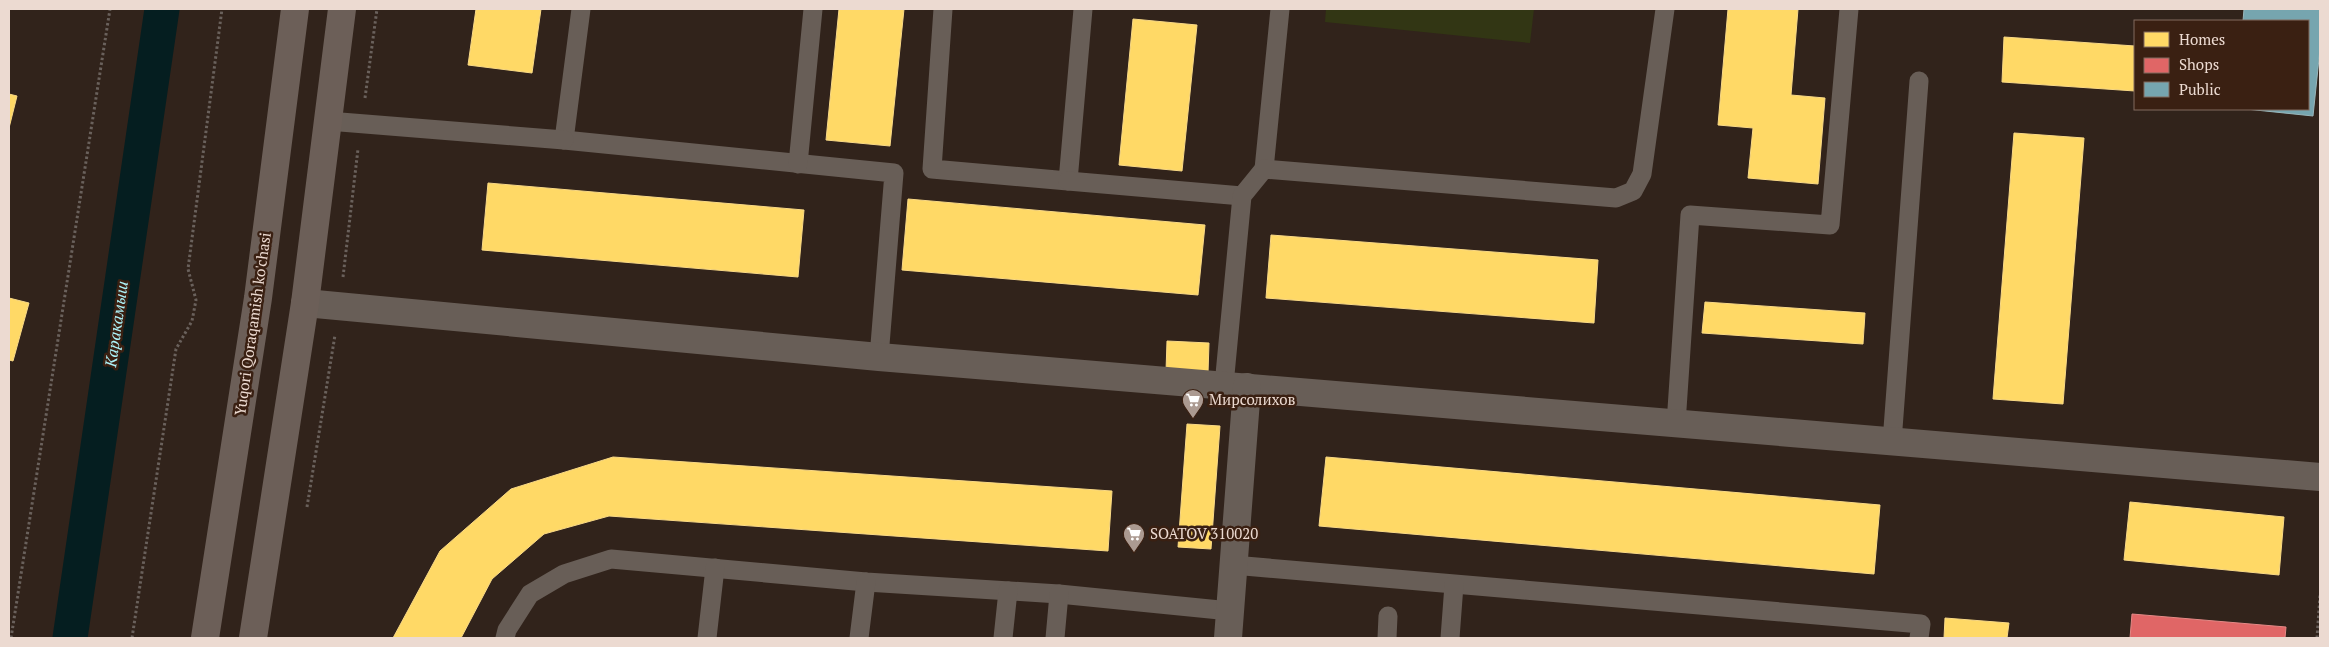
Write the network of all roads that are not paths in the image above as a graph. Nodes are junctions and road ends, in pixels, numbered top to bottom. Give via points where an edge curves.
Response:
1 (295, 9) edge
2 (342, 9) edge
3 (581, 9) edge
4 (814, 9) edge
5 (943, 9) edge
6 (1083, 9) edge
7 (1280, 9) edge
8 (1665, 9) edge
9 (1849, 9) edge
10 (1919, 81) dead end
11 (328, 121) junction
12 (564, 140) junction
13 (798, 164) junction
14 (1264, 169) junction
15 (1068, 181) junction
16 (1242, 196) junction
17 (305, 303) junction
18 (879, 357) junction
19 (1235, 386) junction
20 (1676, 424) junction
21 (1892, 442) junction
22 (2320, 478) edge
23 (1233, 565) junction
24 (715, 568) junction
25 (866, 582) junction
26 (1454, 584) junction
27 (1008, 591) junction
28 (1059, 594) junction
29 (1230, 611) junction
30 (1388, 616) dead end
31 (205, 638) edge
32 (253, 638) edge
33 (505, 638) edge
34 (707, 638) edge
35 (859, 638) edge
36 (1002, 638) edge
37 (1055, 638) edge
38 (1228, 638) edge
39 (1387, 638) edge
40 (1450, 638) edge
41 (1919, 638) edge

1 - 31 main road, Yuqori Qoraqamish ko'chasi via 258,298
2 - 11 main road
3 - 12 lane
4 - 13 lane
5 - 15 lane via 932,169
6 - 15 lane
7 - 14 lane
8 - 14 lane via 1642,174 1633,191 1616,198
9 - 20 lane via 1830,225 1690,214
10 - 21 lane
11 - 12 lane
11 - 17 main road
12 - 13 lane
13 - 18 lane via 894,173
14 - 16 lane
15 - 16 lane
16 - 19 lane
17 - 18 street
17 - 32 main road
18 - 19 street
19 - 20 street
19 - 23 street
20 - 21 street
21 - 22 street
23 - 26 lane
23 - 29 street
24 - 25 lane
24 - 33 lane via 611,559 564,574 530,594
24 - 34 lane
25 - 27 lane
25 - 35 lane
26 - 40 lane
26 - 41 lane via 1921,624
27 - 28 lane
27 - 36 lane
28 - 29 lane
28 - 37 lane
29 - 38 street
30 - 39 lane

